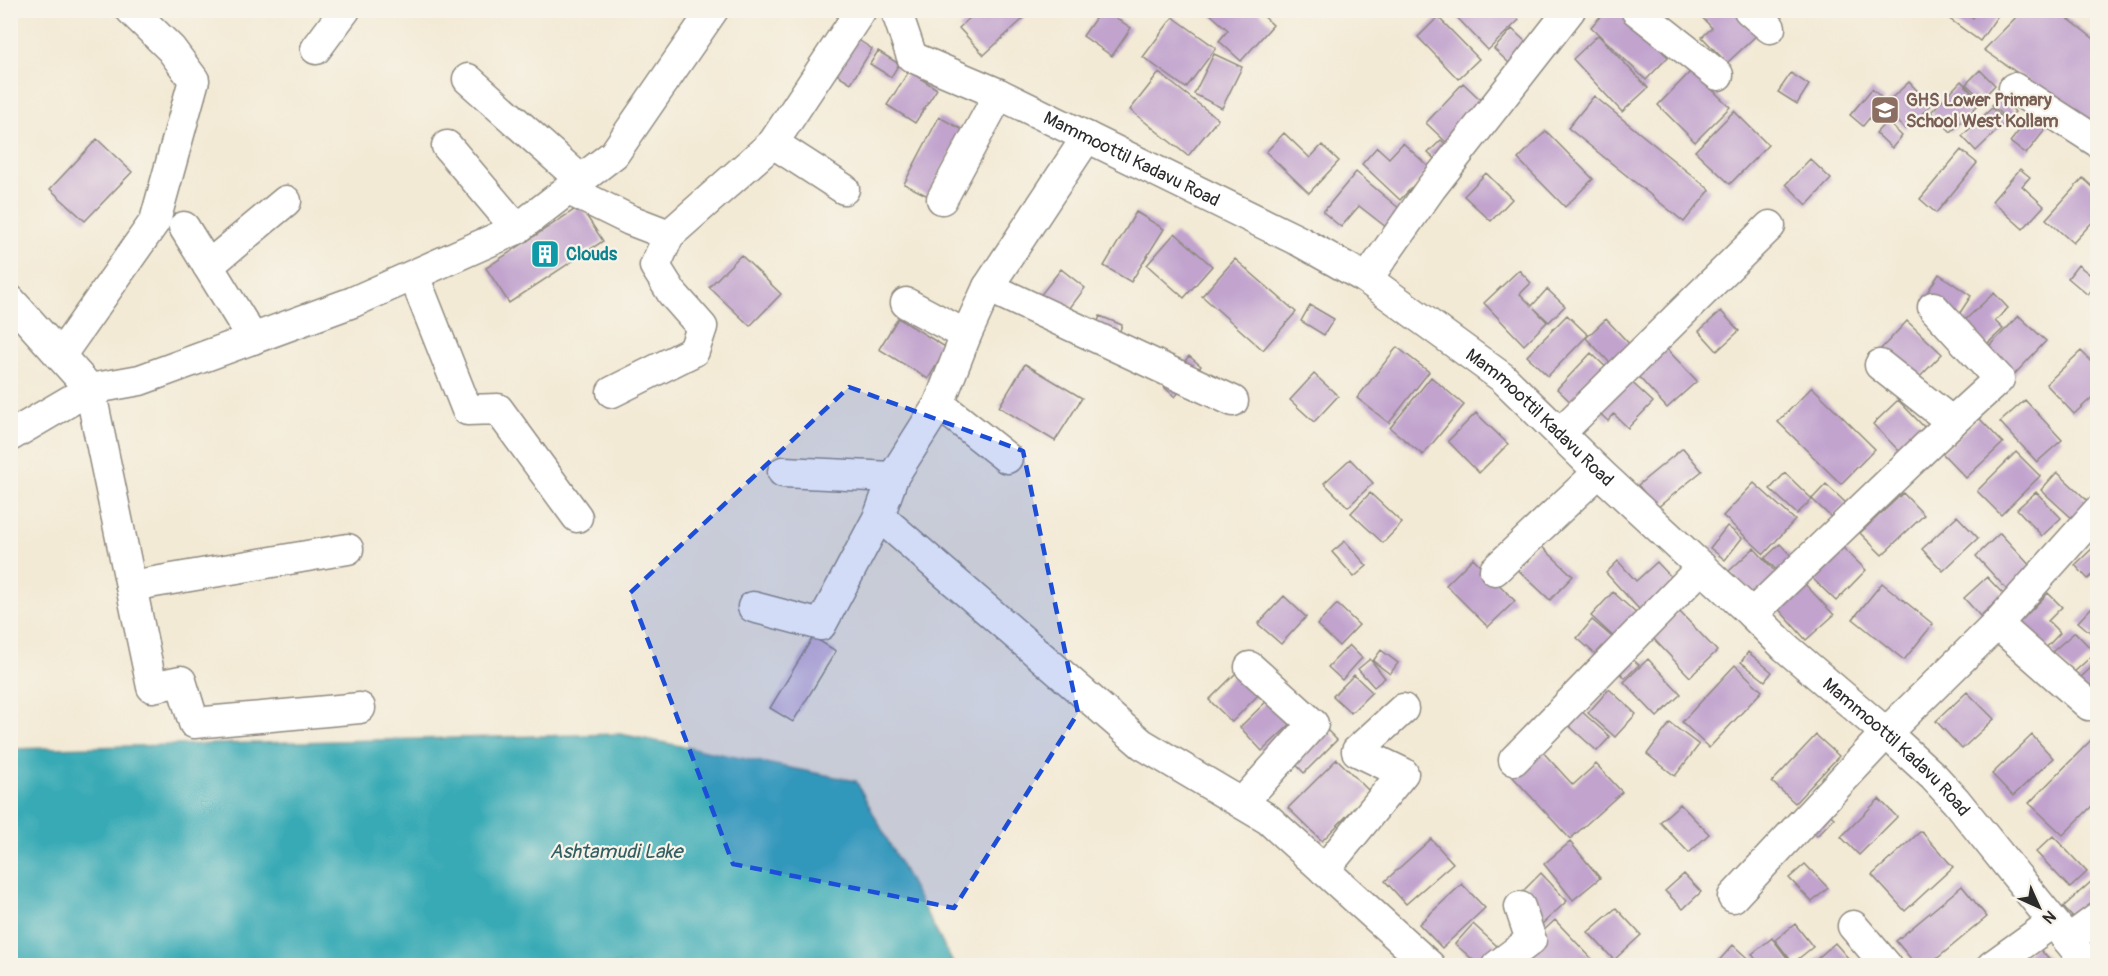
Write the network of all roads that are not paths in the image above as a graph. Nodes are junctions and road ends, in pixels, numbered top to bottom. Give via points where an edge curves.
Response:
1 (130, 10) edge
2 (345, 10) edge
3 (713, 10) edge
4 (861, 10) edge
5 (896, 10) edge
6 (1570, 10) edge
7 (1636, 10) edge
8 (316, 49) dead end
9 (1718, 75) dead end
10 (468, 79) dead end
11 (2014, 88) dead end
12 (999, 94) junction
13 (1087, 137) junction
14 (2097, 142) edge
15 (773, 143) junction
16 (447, 146) dead end
17 (575, 185) junction
18 (844, 189) dead end
19 (942, 199) dead end
20 (286, 201) dead end
21 (1770, 226) dead end
22 (184, 227) dead end
23 (517, 229) junction
24 (669, 235) junction
25 (208, 266) junction
26 (414, 276) junction
27 (1367, 279) junction
28 (988, 287) junction
29 (10, 300) edge
30 (906, 303) dead end
31 (1933, 308) dead end
32 (966, 335) junction
33 (253, 339) junction
34 (60, 356) junction
35 (1880, 365) dead end
36 (90, 389) junction
37 (612, 392) dead end
38 (1233, 401) dead end
39 (939, 404) junction
40 (1952, 422) junction
41 (1560, 433) junction
42 (10, 436) edge
43 (1007, 458) dead end
44 (783, 472) dead end
45 (1599, 472) junction
46 (893, 477) junction
47 (2097, 512) edge
48 (879, 516) junction
49 (577, 517) dead end
50 (348, 549) dead end
51 (1702, 567) junction
52 (1495, 570) dead end
53 (131, 586) junction
54 (753, 607) dead end
55 (1752, 614) junction
56 (1997, 624) junction
57 (1250, 667) dead end
58 (2097, 703) edge
59 (360, 708) dead end
60 (1403, 709) dead end
61 (1886, 733) junction
62 (1514, 760) dead end
63 (1242, 803) junction
64 (1324, 870) junction
65 (1733, 897) dead end
66 (1520, 907) dead end
67 (2097, 918) edge
68 (1853, 926) dead end
69 (2061, 931) junction
70 (1430, 966) edge
71 (1497, 966) edge
72 (1887, 966) edge
73 (1992, 966) edge
74 (2089, 966) edge

1 - 34 street via 171,49 194,80 155,221
2 - 8 street
3 - 17 street via 614,154
4 - 15 street
5 - 12 street, Mammoottil Kadavu Road via 912,57
6 - 27 street via 1431,188
7 - 9 street
10 - 17 street
11 - 14 street
12 - 13 street, Mammoottil Kadavu Road
12 - 19 street
13 - 27 street, Mammoottil Kadavu Road via 1301,242
13 - 28 street
15 - 18 street
15 - 24 street
16 - 23 street
17 - 23 street
17 - 24 street via 630,220
20 - 25 street
21 - 41 street
22 - 25 street
23 - 26 street
24 - 37 street via 655,266 672,293 702,327 694,351
25 - 33 street
26 - 33 street
26 - 49 street via 467,410 498,409
27 - 41 street, Mammoottil Kadavu Road via 1503,378
28 - 32 street
28 - 38 street
29 - 34 street
30 - 32 street
31 - 40 street via 1999,379
32 - 39 street
33 - 36 street via 140,380
34 - 36 street
35 - 40 street
36 - 42 street
36 - 53 street
39 - 43 street
39 - 46 street
40 - 55 street
41 - 45 street, Mammoottil Kadavu Road
44 - 46 street
45 - 51 street, Mammoottil Kadavu Road
45 - 52 street
46 - 48 street
47 - 56 street
48 - 54 street via 821,625
48 - 63 street via 1142,744
50 - 53 street
51 - 55 street, Mammoottil Kadavu Road
51 - 62 street
53 - 59 street via 152,687 181,681 194,723
55 - 61 street, Mammoottil Kadavu Road
56 - 58 street via 2089,705
56 - 61 street
57 - 63 street via 1312,724
60 - 64 street via 1357,751 1403,773
61 - 65 street
61 - 69 street, Mammoottil Kadavu Road via 1956,801
63 - 64 street via 1268,819
64 - 70 street
66 - 71 street via 1531,940
67 - 69 street
68 - 72 street
69 - 73 street
69 - 74 street, Mammoottil Kadavu Road

